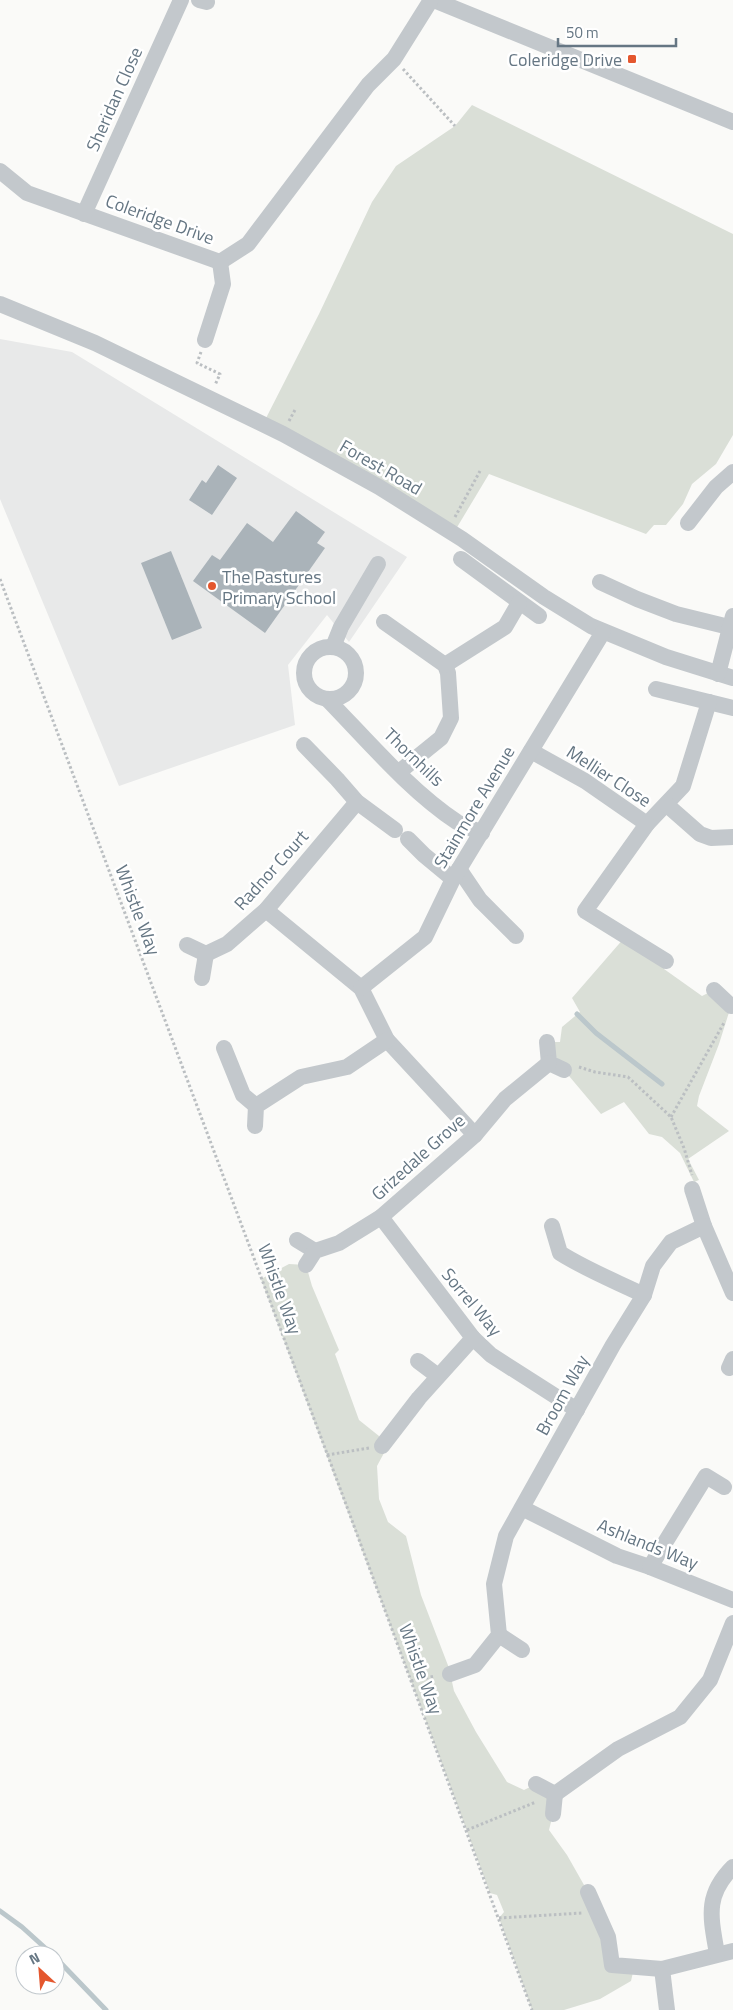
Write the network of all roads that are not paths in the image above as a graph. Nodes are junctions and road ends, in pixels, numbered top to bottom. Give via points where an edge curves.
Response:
1 (181, 0) edge
2 (432, 0) edge
3 (733, 122) edge
4 (0, 171) edge
5 (84, 214) junction
6 (220, 262) junction
7 (0, 304) edge
8 (205, 340) road end
9 (733, 472) edge
10 (688, 523) dead end
11 (461, 559) dead end
12 (378, 564) dead end
13 (600, 582) dead end
14 (519, 603) junction
15 (539, 616) dead end
16 (384, 622) dead end
17 (731, 622) edge
18 (603, 632) junction
19 (333, 647) junction
20 (445, 665) junction
21 (725, 676) edge
22 (656, 689) dead end
23 (328, 699) junction
24 (709, 702) junction
25 (733, 708) edge
26 (304, 745) dead end
27 (531, 751) junction
28 (400, 772) junction
29 (357, 802) junction
30 (667, 805) junction
31 (647, 824) junction
32 (482, 833) junction
33 (733, 837) edge
34 (456, 874) junction
35 (266, 910) junction
36 (516, 936) dead end
37 (186, 945) dead end
38 (206, 954) junction
39 (666, 961) dead end
40 (202, 978) dead end
41 (362, 988) junction
42 (714, 990) dead end
43 (730, 1011) edge
44 (387, 1040) junction
45 (547, 1042) dead end
46 (224, 1048) dead end
47 (549, 1063) junction
48 (564, 1070) dead end
49 (256, 1106) junction
50 (255, 1126) dead end
51 (475, 1135) junction
52 (692, 1189) road end
53 (381, 1217) junction
54 (552, 1226) dead end
55 (704, 1226) junction
56 (297, 1240) dead end
57 (732, 1289) edge
58 (644, 1295) junction
59 (473, 1338) junction
60 (418, 1361) dead end
61 (438, 1376) junction
62 (577, 1410) junction
63 (382, 1446) road end
64 (724, 1487) dead end
65 (522, 1508) junction
66 (650, 1567) junction
67 (733, 1600) edge
68 (733, 1623) edge
69 (499, 1635) junction
70 (522, 1650) dead end
71 (450, 1674) road end
72 (536, 1784) dead end
73 (555, 1794) junction
74 (553, 1814) dead end
75 (733, 1867) edge
76 (588, 1892) dead end
77 (725, 1953) edge
78 (662, 1969) junction
79 (667, 2010) edge

1 - 5 street, Sheridan Close
2 - 3 street
2 - 6 street, Coleridge Drive via 394,59 368,85 248,244
4 - 5 street, Coleridge Drive via 27,194
5 - 6 street, Coleridge Drive
6 - 8 street via 223,284
7 - 18 street, Forest Road via 95,343 283,434 371,482 544,597
9 - 10 street via 716,487
11 - 14 street
12 - 19 street
13 - 17 street via 676,614
14 - 15 street
14 - 20 street via 505,627
16 - 20 street
17 - 21 street
18 - 21 street, Forest Road
18 - 27 street, Stainmore Avenue
19 - 23 street via 351,656 356,676 354,686 347,694
19 - 23 street, Thornhills via 313,653 304,670 310,690
20 - 28 street via 452,718 441,738
22 - 24 street
23 - 28 street, Thornhills
24 - 25 street
24 - 30 street, Mellier Close via 684,786
26 - 29 street
27 - 31 street, Mellier Close via 585,781
27 - 32 street, Stainmore Avenue
28 - 32 street, Thornhills via 445,813
29 - 34 street via 402,834 424,856
29 - 35 street, Radnor Court
30 - 31 street, Mellier Close
30 - 33 street via 700,834 711,838
31 - 39 street via 585,911
32 - 34 street, Stainmore Avenue
34 - 36 street
34 - 41 street, Stainmore Avenue via 425,937
35 - 38 street, Radnor Court via 227,944
35 - 41 street
37 - 38 street
38 - 40 street
41 - 44 street
42 - 43 street
44 - 49 street via 347,1067 301,1077
44 - 51 street
45 - 47 street
46 - 49 street via 243,1095
47 - 48 street
47 - 51 street, Grizedale Grove via 505,1099
49 - 50 street
51 - 53 street, Grizedale Grove
52 - 55 street
53 - 56 street, Grizedale Grove via 310,1258
53 - 59 street, Sorrel Way
54 - 58 street via 560,1253 585,1269
55 - 57 street
55 - 58 street, Broom Way via 672,1242 653,1266
58 - 62 street, Broom Way
59 - 61 street
59 - 62 street, Sorrel Way via 491,1355
60 - 61 street
61 - 63 street
62 - 65 street, Broom Way
64 - 66 street via 706,1476
65 - 66 street, Ashlands Way via 617,1556
65 - 69 street, Broom Way via 506,1536 494,1584
66 - 67 street, Ashlands Way
68 - 73 street via 710,1680 680,1717 618,1749
69 - 70 street
69 - 71 street via 475,1665
72 - 73 street
73 - 74 street
75 - 77 street via 717,1888 711,1905
76 - 78 street via 608,1937 612,1965
77 - 78 street
78 - 79 street

